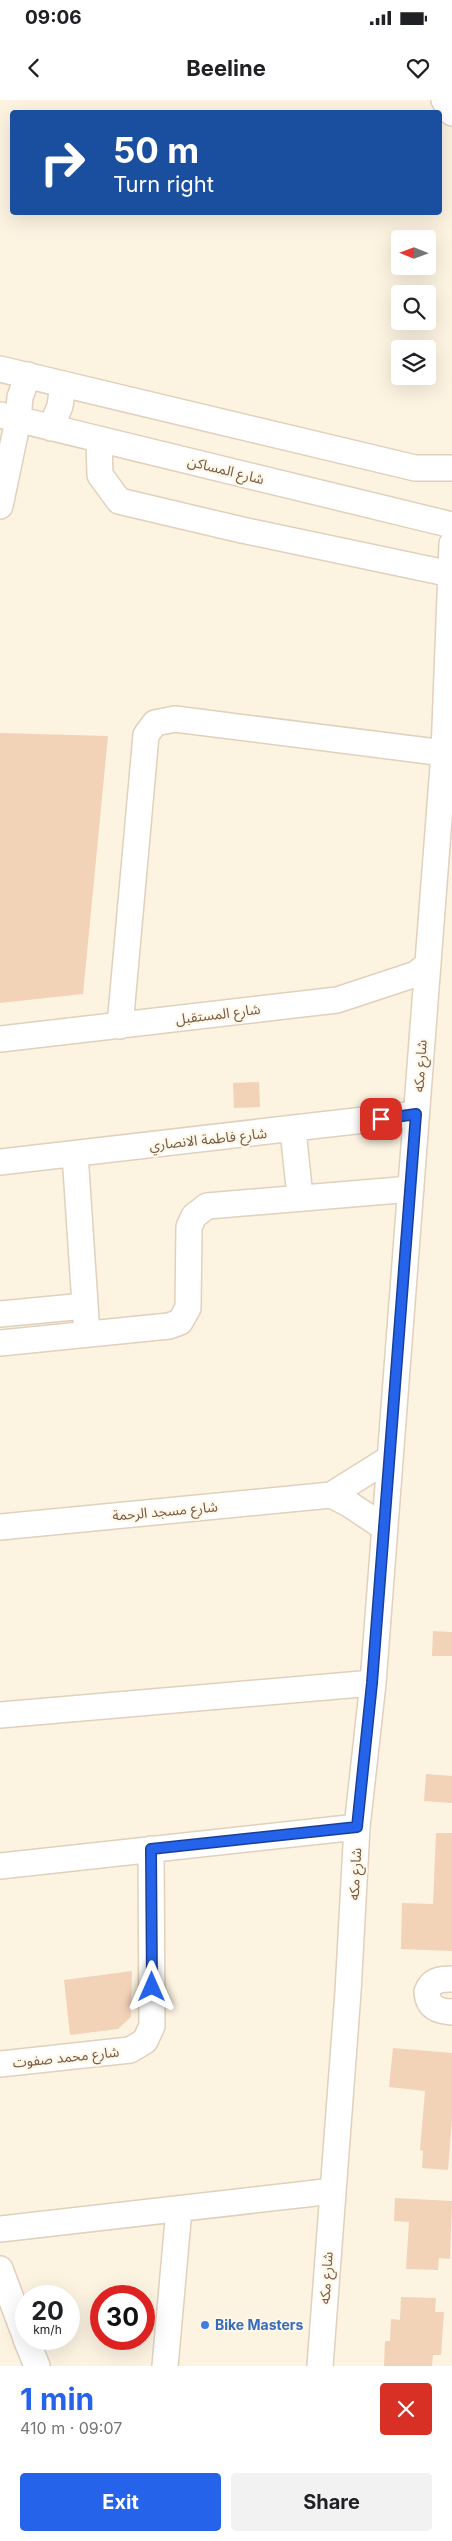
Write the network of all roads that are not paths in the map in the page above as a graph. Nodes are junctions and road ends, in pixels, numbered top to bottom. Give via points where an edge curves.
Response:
1 (444, 100) edge
2 (452, 113) edge
3 (0, 369) edge
4 (28, 375) junction
5 (63, 384) junction
6 (9, 418) edge
7 (51, 428) junction
8 (98, 439) junction
9 (452, 468) edge
10 (0, 506) edge
11 (452, 526) edge
12 (452, 544) edge
13 (451, 574) edge
14 (444, 753) junction
15 (428, 964) junction
16 (120, 1026) junction
17 (0, 1039) edge
18 (416, 1114) junction
19 (293, 1130) junction
20 (75, 1154) junction
21 (0, 1162) edge
22 (410, 1189) junction
23 (300, 1198) junction
24 (84, 1306) junction
25 (0, 1314) edge
26 (87, 1334) junction
27 (0, 1343) edge
28 (390, 1458) junction
29 (331, 1495) junction
30 (0, 1527) edge
31 (384, 1528) junction
32 (372, 1683) junction
33 (0, 1715) edge
34 (357, 1827) junction
35 (151, 1849) junction
36 (0, 1866) edge
37 (452, 1979) edge
38 (452, 2012) edge
39 (0, 2064) edge
40 (333, 2191) junction
41 (179, 2209) junction
42 (0, 2229) edge
43 (0, 2269) edge
44 (15, 2309) edge
45 (31, 2350) edge
46 (37, 2366) edge
47 (165, 2366) edge
48 (320, 2366) edge

1 - 2 street
3 - 4 street
4 - 5 street
4 - 6 street
5 - 7 street via 60,406
5 - 9 street via 415,468
6 - 7 street, شارع المساكن
6 - 10 street
7 - 8 street, شارع المساكن
8 - 11 street, شارع المساكن
8 - 13 street via 100,475 119,500 242,530
12 - 13 street, شارع مكه
13 - 14 street, شارع مكه
14 - 15 street, شارع مكه
14 - 16 street via 175,719 160,720 150,727 146,735
15 - 16 street, شارع المستقبل via 416,974 337,1000
15 - 18 street, شارع مكه
16 - 17 street, شارع المستقبل
18 - 19 street, شارع فاطمة الانصاري
18 - 22 street, شارع مكه
19 - 20 street, شارع فاطمة الانصاري
19 - 23 street
20 - 21 street, شارع فاطمة الانصاري
20 - 24 street
22 - 23 street
22 - 28 street, شارع مكه
23 - 26 street via 215,1204 200,1210 189,1227 188,1308 180,1322 169,1326
24 - 25 street
24 - 26 street
26 - 27 street
28 - 29 street, شارع مسجد الرحمة
28 - 31 street, شارع مكه
29 - 30 street, شارع مسجد الرحمة
29 - 31 street
31 - 32 street, شارع مكه
32 - 33 street
32 - 34 street, شارع مكه
34 - 35 street
34 - 40 street, شارع مكه
35 - 36 street
35 - 39 street, شارع محمد صفوت via 152,2026 145,2041 130,2050
37 - 38 street via 436,1980 427,1992 434,2009
40 - 41 street
40 - 48 street, شارع مكه
41 - 42 street
41 - 47 street
43 - 44 street
45 - 46 street

